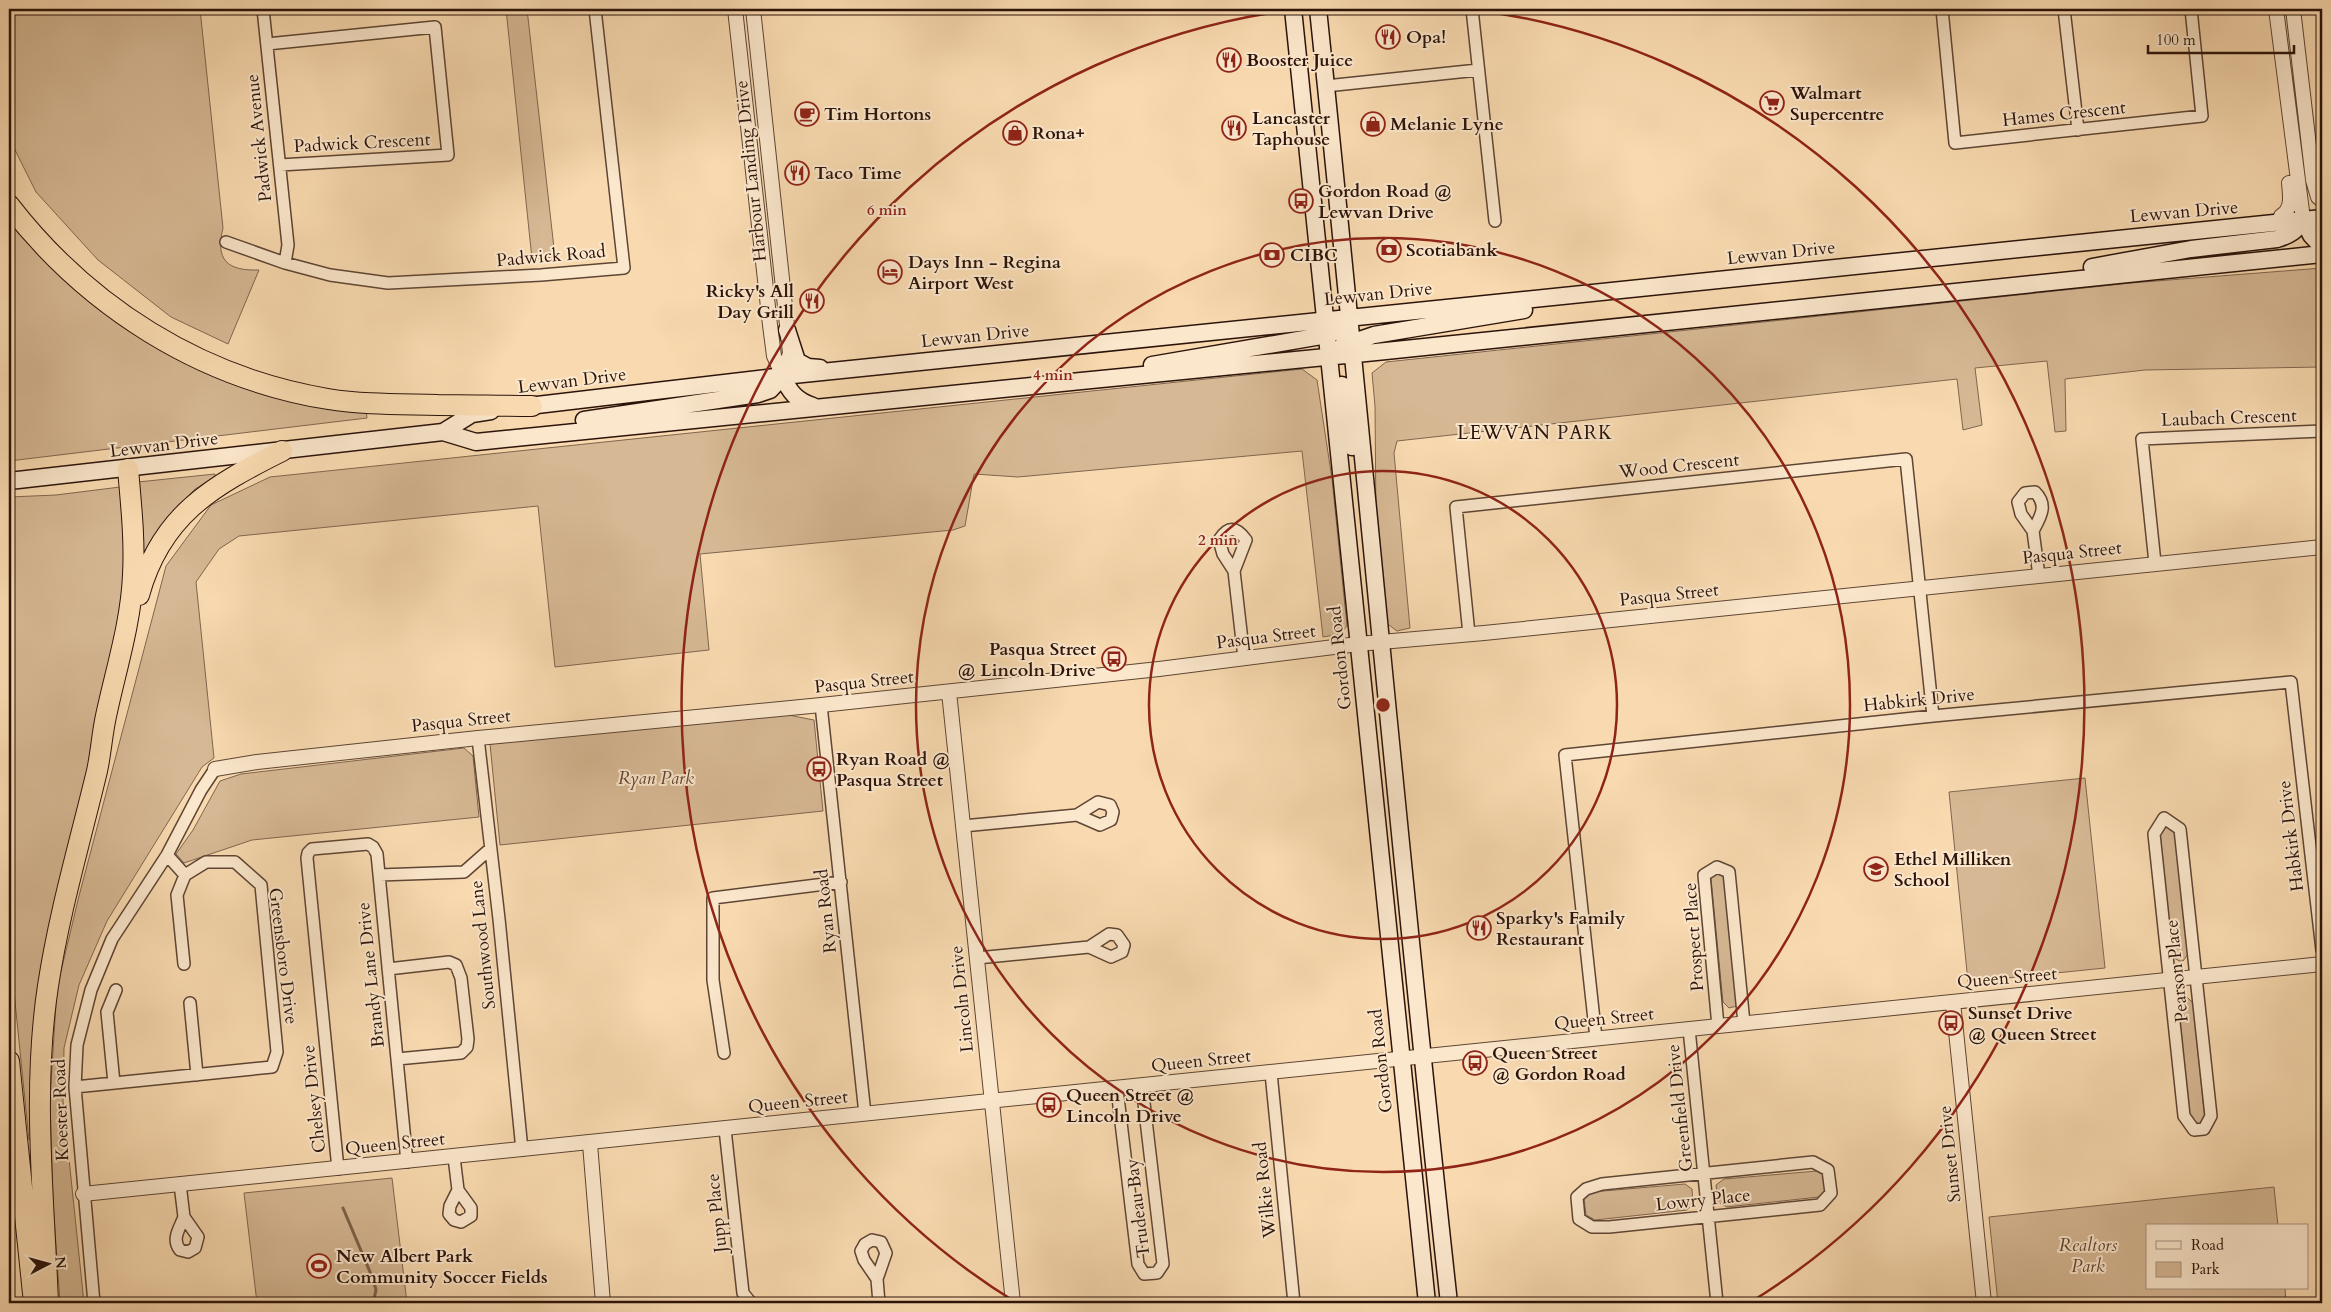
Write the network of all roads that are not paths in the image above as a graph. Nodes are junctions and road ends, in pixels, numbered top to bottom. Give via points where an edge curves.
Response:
1 (263, 9) edge
2 (595, 9) edge
3 (736, 9) edge
4 (753, 9) edge
5 (1292, 9) edge
6 (1318, 9) edge
7 (1472, 9) edge
8 (1942, 9) edge
9 (2064, 9) edge
10 (2191, 9) edge
11 (2276, 9) edge
12 (2293, 9) edge
13 (267, 44) junction
14 (1478, 70) junction
15 (1326, 86) junction
16 (2290, 120) junction
17 (2078, 130) junction
18 (2310, 159) junction
19 (280, 164) junction
20 (2322, 200) edge
21 (9, 205) edge
22 (2281, 216) joint
23 (2322, 218) edge
24 (2302, 220) junction
25 (1495, 221) dead end
26 (2263, 224) junction
27 (226, 242) dead end
28 (2322, 247) edge
29 (2322, 254) edge
30 (285, 263) junction
31 (1674, 284) junction
32 (1965, 292) junction
33 (1350, 317) junction
34 (1328, 329) junction
35 (787, 330) junction
36 (1342, 352) junction
37 (899, 364) junction
38 (784, 376) junction
39 (987, 392) junction
40 (532, 406) junction
41 (813, 406) junction
42 (443, 432) junction
43 (2322, 432) edge
44 (476, 442) junction
45 (282, 451) junction
46 (128, 469) junction
47 (9, 481) edge
48 (2033, 531) dead end
49 (2322, 547) edge
50 (2155, 563) junction
51 (1234, 572) dead end
52 (2039, 576) junction
53 (1920, 587) junction
54 (1469, 634) junction
55 (1380, 642) junction
56 (1358, 644) junction
57 (1244, 658) junction
58 (949, 692) junction
59 (821, 705) junction
60 (1933, 716) junction
61 (106, 718) junction
62 (478, 738) junction
63 (215, 769) joint
64 (1077, 815) dead end
65 (963, 826) junction
66 (312, 849) joint
67 (490, 849) junction
68 (167, 855) junction
69 (184, 875) junction
70 (379, 875) junction
71 (841, 882) junction
72 (1089, 947) dead end
73 (2322, 950) edge
74 (977, 958) junction
75 (184, 964) dead end
76 (2322, 964) edge
77 (388, 969) junction
78 (2195, 978) junction
79 (2170, 980) junction
80 (116, 990) dead end
81 (1953, 1002) junction
82 (190, 1003) dead end
83 (1744, 1023) junction
84 (1718, 1026) junction
85 (1689, 1029) junction
86 (1596, 1038) junction
87 (724, 1053) dead end
88 (1422, 1057) junction
89 (397, 1059) junction
90 (1401, 1059) junction
91 (9, 1061) edge
92 (1271, 1073) junction
93 (197, 1075) junction
94 (114, 1083) junction
95 (1142, 1086) junction
96 (74, 1087) junction
97 (1117, 1089) junction
98 (992, 1099) junction
99 (865, 1114) junction
100 (725, 1129) junction
101 (590, 1144) junction
102 (522, 1150) junction
103 (454, 1157) junction
104 (407, 1162) junction
105 (338, 1169) junction
106 (1704, 1175) junction
107 (180, 1184) junction
108 (458, 1190) dead end
109 (83, 1194) junction
110 (184, 1217) dead end
111 (1708, 1217) junction
112 (877, 1279) dead end
113 (741, 1298) edge
114 (34, 1303) edge
115 (48, 1303) edge
116 (94, 1303) edge
117 (603, 1303) edge
118 (751, 1303) edge
119 (879, 1303) edge
120 (1013, 1303) edge
121 (1294, 1303) edge
122 (1427, 1303) edge
123 (1449, 1303) edge
124 (1717, 1303) edge
125 (1984, 1303) edge

1 - 13 street, Padwick Avenue
2 - 30 street, Padwick Road via 624,268 388,284 330,275
3 - 38 street, Harbour Landing Drive via 774,356
4 - 35 street, Harbour Landing Drive
5 - 34 main road, Gordon Road
6 - 15 main road, Gordon Road
7 - 14 street
8 - 17 street, Hames Crescent via 1955,143
9 - 17 street
10 - 17 street, Hames Crescent via 2202,116
11 - 16 street
12 - 18 street
13 - 19 street, Padwick Avenue
13 - 19 street, Padwick Crescent via 435,27 448,156
14 - 15 street
14 - 25 street
15 - 33 main road, Gordon Road
16 - 22 street via 2290,203
16 - 24 street
18 - 20 street via 2313,180
18 - 24 street
19 - 30 street, Padwick Avenue via 288,245
21 - 40 highway via 50,252 110,306 150,334 239,377 293,393 349,402
22 - 26 main road
23 - 24 main road, Lewvan Drive
24 - 26 main road, Lewvan Drive
24 - 28 main road
24 - 32 main road via 2297,230 2277,239 2191,249
26 - 31 main road, Lewvan Drive
27 - 30 street, Padwick Road
29 - 32 main road, Lewvan Drive
31 - 33 main road, Lewvan Drive
31 - 36 main road via 1374,335
32 - 36 main road, Lewvan Drive
33 - 34 main road via 1347,326
33 - 36 main road, Gordon Road
34 - 36 main road, Gordon Road
34 - 37 main road, Lewvan Drive
34 - 39 main road
35 - 37 main road via 797,361 808,367
35 - 38 street, Harbour Landing Drive via 790,353
36 - 39 main road, Lewvan Drive
36 - 55 main road, Gordon Road via 1368,520
36 - 56 main road, Gordon Road
37 - 38 main road, Lewvan Drive
38 - 40 main road, Lewvan Drive
38 - 41 main road via 788,388 800,402
38 - 44 main road via 770,390 758,394 546,426
39 - 41 main road, Lewvan Drive
40 - 42 main road, Lewvan Drive via 472,414
41 - 44 main road, Lewvan Drive
42 - 44 main road, Lewvan Drive
42 - 45 main road, Lewvan Drive
43 - 50 street, Laubach Crescent via 2142,439
45 - 46 main road, Lewvan Drive
45 - 61 highway via 217,486 170,527 158,546 140,591
46 - 47 main road, Lewvan Drive
46 - 61 highway via 133,540 132,592 124,644
48 - 52 street
49 - 50 street, Pasqua Street
50 - 52 street, Pasqua Street
51 - 57 street
52 - 53 street, Pasqua Street
53 - 54 street, Pasqua Street
53 - 54 street, Wood Crescent via 1906,459 1456,507
53 - 60 street
54 - 55 street, Pasqua Street
55 - 56 street, Pasqua Street
55 - 88 main road, Gordon Road
56 - 57 street, Pasqua Street
56 - 90 main road, Gordon Road
57 - 58 street, Pasqua Street
58 - 59 street, Pasqua Street
58 - 65 street, Lincoln Drive
59 - 62 street, Pasqua Street
59 - 71 street, Ryan Road
60 - 73 street, Habkirk Drive via 2291,682
60 - 86 street, Habkirk Drive via 1565,755
61 - 115 highway via 98,769 53,958 42,1038 39,1079
62 - 63 street, Pasqua Street
62 - 67 street, Southwood Lane
63 - 68 street, Koester Road
64 - 65 street
65 - 74 street, Lincoln Drive
66 - 70 street, Brandy Lane Drive via 368,844 377,854
66 - 105 street, Chelsey Drive via 307,858
67 - 70 street via 464,872
67 - 102 street, Southwood Lane
68 - 69 street
68 - 96 street, Koester Road via 112,939 91,990 77,1045
69 - 75 street via 177,895
69 - 93 street, Greensboro Drive via 206,862 235,862 261,885 277,1052 272,1067
70 - 77 street, Brandy Lane Drive
71 - 87 street via 713,898 713,980
71 - 99 street, Ryan Road
72 - 74 street
74 - 98 street, Lincoln Drive
76 - 78 street, Queen Street
77 - 89 street, Brandy Lane Drive
77 - 89 street via 449,962 456,965 460,970 468,1039 467,1047 461,1053
78 - 79 street, Queen Street
78 - 79 street, Pearson Place via 2211,1116 2204,1129 2194,1130 2184,1116
78 - 79 street, Pearson Place via 2180,829 2164,818 2154,834
79 - 81 street, Queen Street
80 - 94 street via 107,1012
81 - 83 street, Queen Street
81 - 125 street, Sunset Drive
82 - 93 street
83 - 84 street, Queen Street
83 - 84 street, Prospect Place via 1730,872 1717,866 1704,875
84 - 85 street, Queen Street
85 - 86 street, Queen Street
85 - 106 street, Greenfield Drive
86 - 88 street, Queen Street
88 - 90 street, Queen Street
88 - 123 main road, Gordon Road
89 - 104 street, Brandy Lane Drive
90 - 92 street, Queen Street
90 - 122 main road, Gordon Road
91 - 114 highway
92 - 95 street, Queen Street
92 - 121 street, Wilkie Road
93 - 94 street, Greensboro Drive
94 - 96 street, Greensboro Drive
95 - 97 street, Queen Street
95 - 97 street, Trudeau Bay via 1163,1264 1158,1273 1144,1274 1138,1264
96 - 109 street, Koester Road
97 - 98 street, Queen Street
98 - 99 street, Queen Street
98 - 120 street, Lincoln Drive
99 - 100 street, Queen Street
100 - 101 street, Queen Street
100 - 113 street, Jupp Place
101 - 102 street, Queen Street
101 - 117 street
102 - 103 street, Queen Street
103 - 104 street, Queen Street
103 - 108 street
104 - 105 street, Queen Street
105 - 107 street, Queen Street
106 - 111 street, Greenfield Drive
106 - 111 street, Lowry Place via 1813,1162 1828,1170 1831,1193 1820,1205
106 - 111 street, Lowry Place via 1602,1184 1586,1189 1577,1197 1579,1219 1592,1227
107 - 109 street, Queen Street
107 - 110 street
109 - 116 street, Koester Road
111 - 124 street, Greenfield Drive
112 - 119 street
113 - 118 street, Jupp Place

